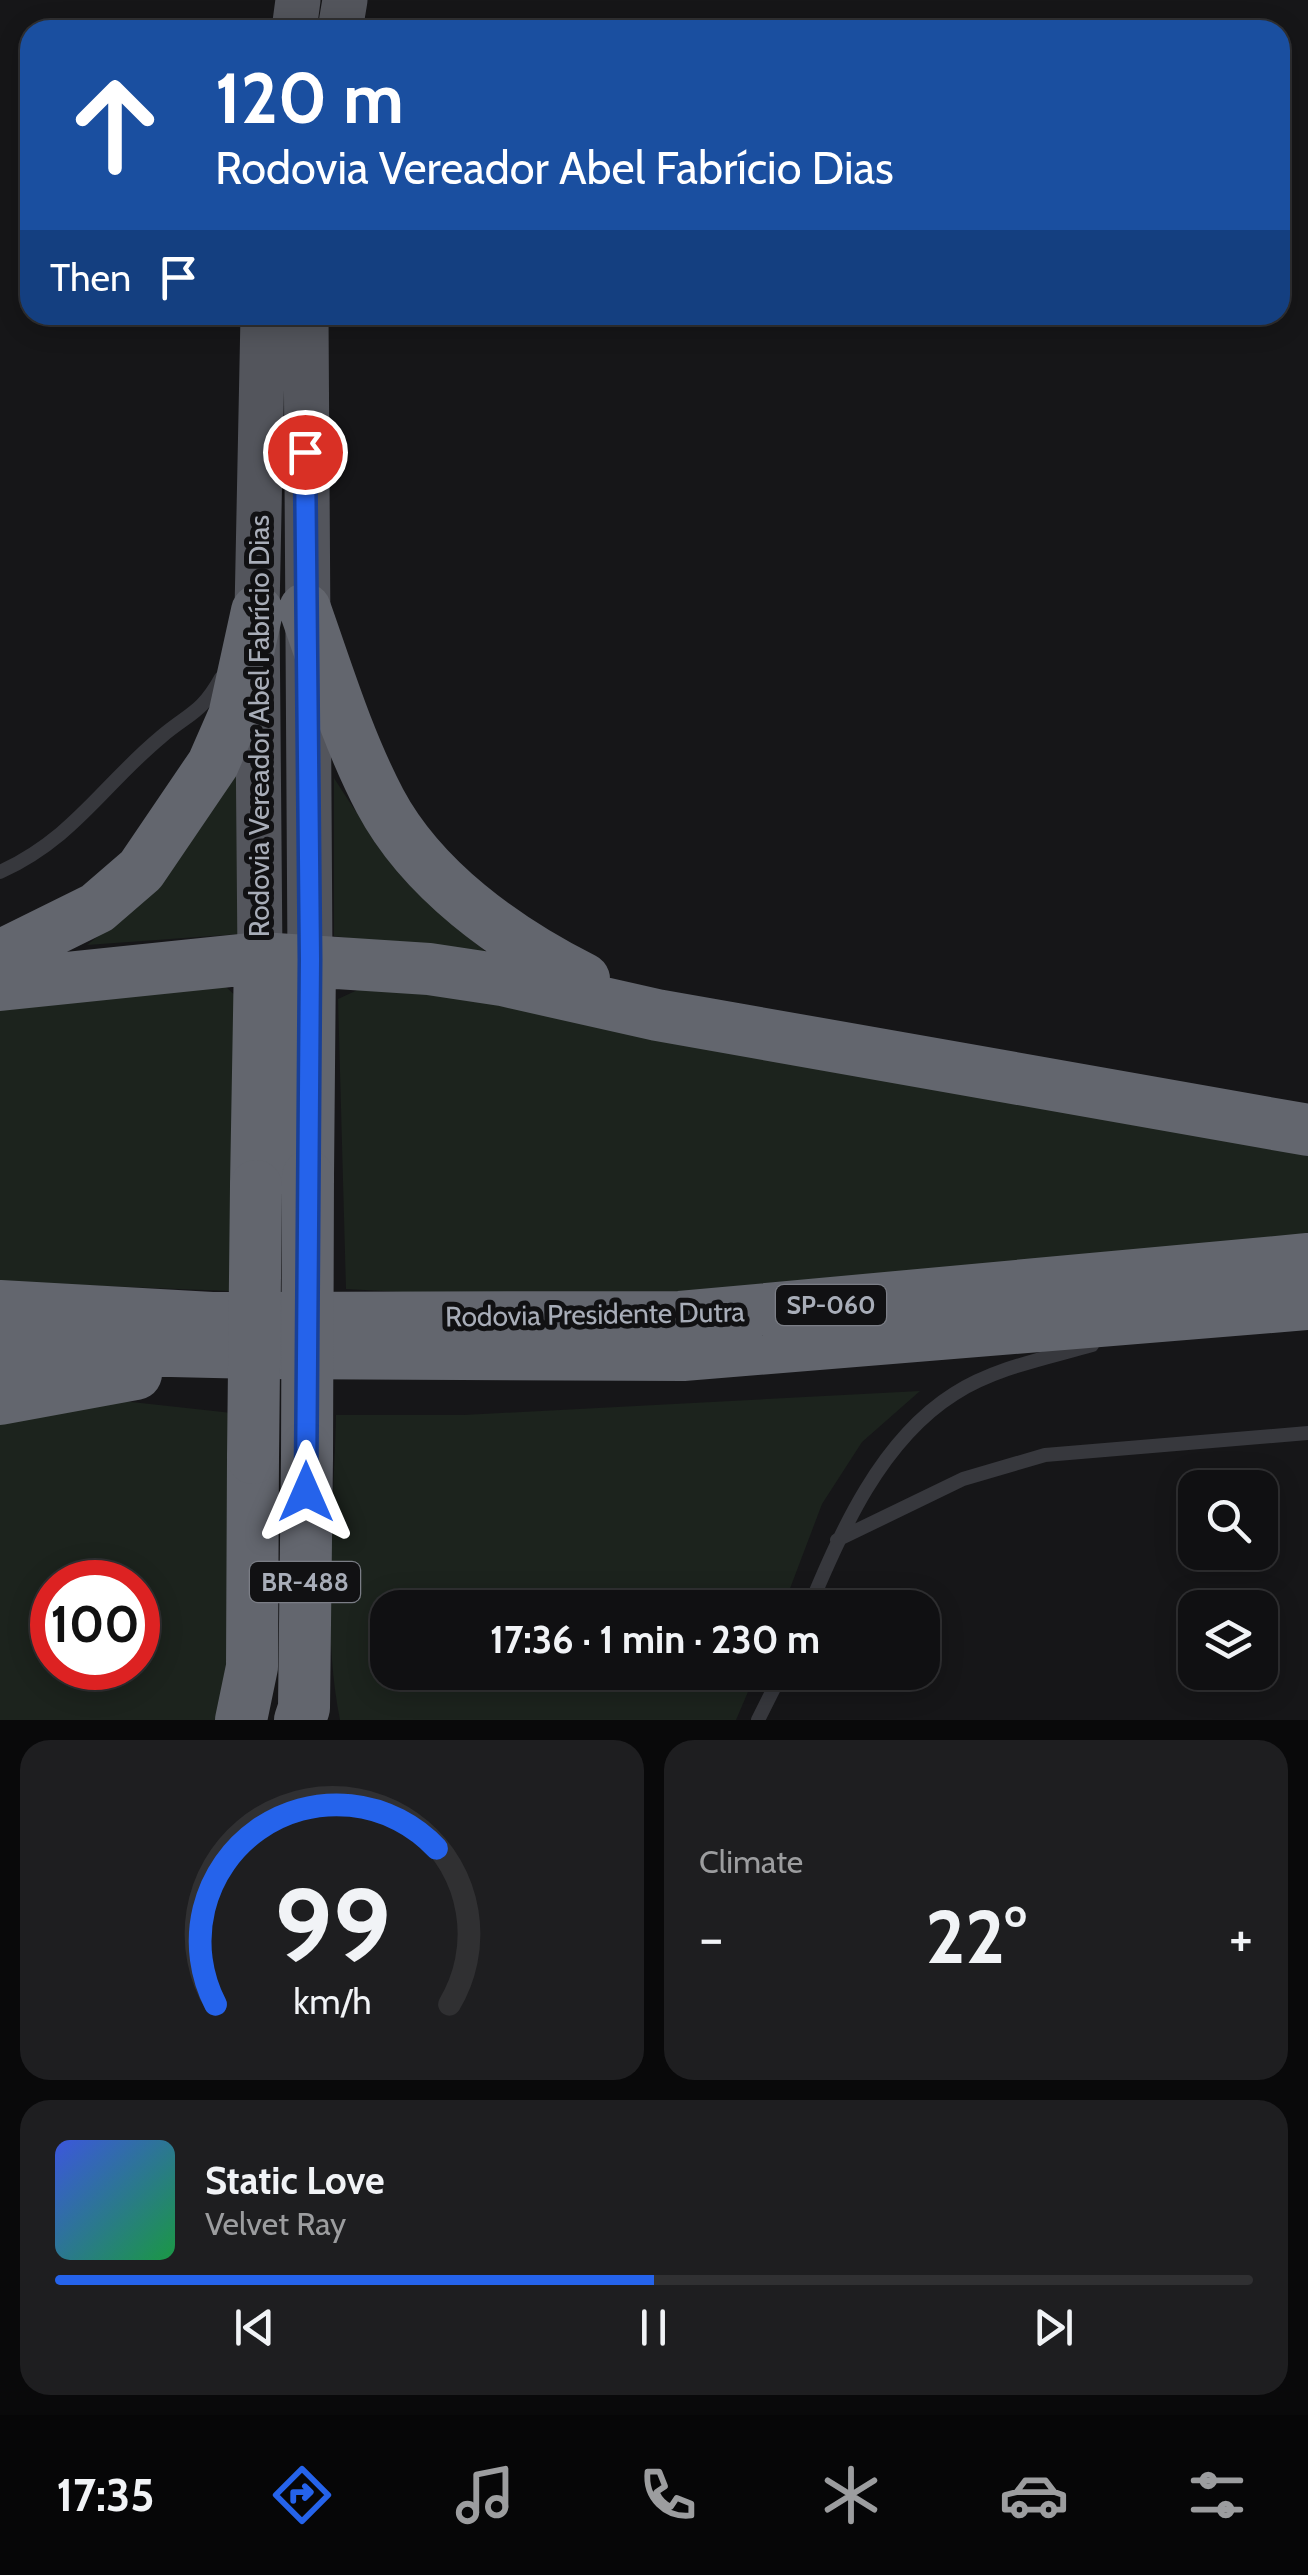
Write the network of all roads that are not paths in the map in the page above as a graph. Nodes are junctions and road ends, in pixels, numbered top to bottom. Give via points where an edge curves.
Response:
1 (264, 325) edge
2 (305, 325) edge
3 (281, 610) junction
4 (0, 872) edge
5 (0, 956) edge
6 (260, 958) junction
7 (310, 959) junction
8 (0, 985) edge
9 (657, 1015) junction
10 (1308, 1130) edge
11 (1308, 1258) edge
12 (1308, 1304) edge
13 (0, 1306) edge
14 (1190, 1315) junction
15 (0, 1347) edge
16 (261, 1353) junction
17 (0, 1399) edge
18 (1308, 1434) edge
19 (837, 1540) junction
20 (816, 1590) edge
21 (773, 1690) edge
22 (304, 1716) edge
23 (242, 1720) edge
24 (758, 1720) edge

1 - 3 main road, Rodovia Vereador Abel Fabrício Dias / BR-488
2 - 3 main road, Rodovia Vereador Abel Fabrício Dias / BR-488
3 - 4 lane via 194,715 161,736 79,821 31,858
3 - 5 highway via 220,748 142,870 97,908
3 - 6 main road, Rodovia Vereador Abel Fabrício Dias / BR-488
3 - 7 main road, Rodovia Vereador Abel Fabrício Dias / BR-488
3 - 9 highway via 382,805 440,881 528,951
6 - 7 highway
6 - 8 highway
6 - 23 highway, BR-488, bridge via 252,1667
7 - 9 highway via 502,980
7 - 22 highway, BR-488, bridge
9 - 10 highway
11 - 13 highway, Rodovia Presidente Dutra / SP-060 via 680,1317 212,1318
12 - 14 highway, Rodovia Presidente Dutra / SP-060
14 - 16 highway, Rodovia Presidente Dutra / SP-060 via 683,1355
14 - 19 lane via 999,1373 955,1393 890,1454
15 - 16 highway, Rodovia Presidente Dutra / SP-060
16 - 17 highway
18 - 19 lane via 1045,1455 963,1479
19 - 20 lane
21 - 24 lane

